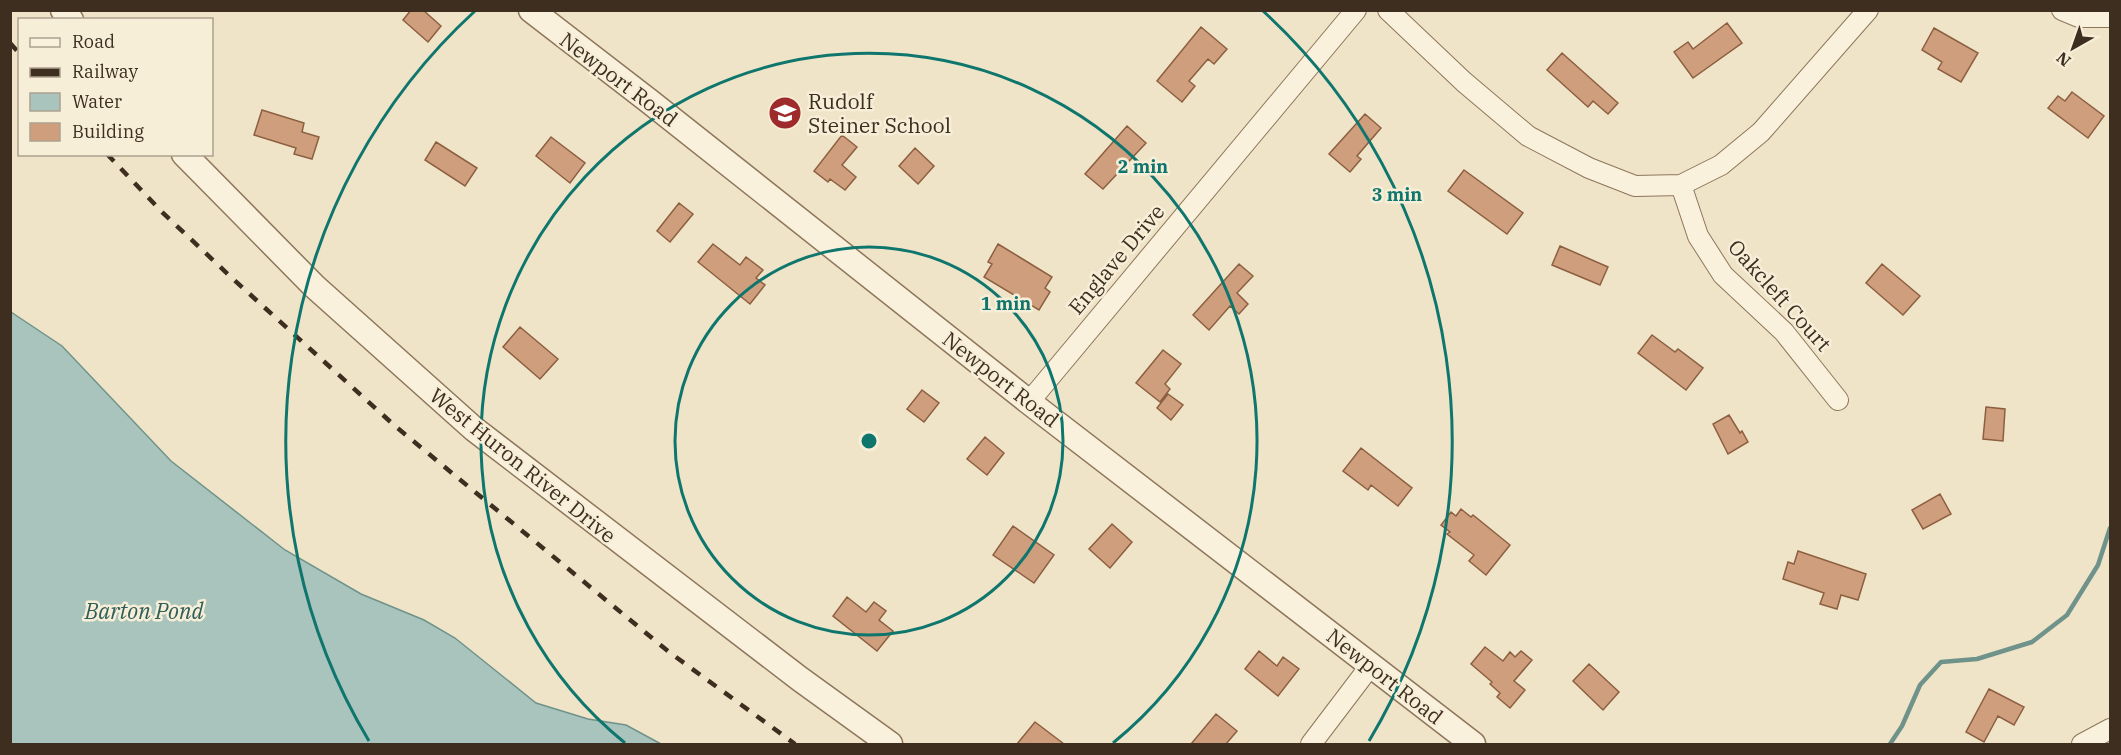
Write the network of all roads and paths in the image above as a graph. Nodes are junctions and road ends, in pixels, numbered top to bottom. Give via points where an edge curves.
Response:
1 (531, 10) edge
2 (1356, 10) edge
3 (1388, 10) edge
4 (1868, 10) edge
5 (2062, 10) edge
6 (2110, 17) edge
7 (186, 156) edge
8 (1681, 185) junction
9 (1838, 400) dead end
10 (1029, 402) junction
11 (1371, 665) junction
12 (2110, 729) edge
13 (890, 744) edge
14 (1311, 744) edge
15 (1473, 744) edge
16 (2082, 744) edge

1 - 10 street, Newport Road
2 - 10 street, Englave Drive
3 - 8 street via 1528,136 1589,168 1635,186
4 - 8 street via 1761,132 1720,165
5 - 6 street via 2079,17
7 - 13 street, West Huron River Drive via 314,286 481,435
8 - 9 street, Oakcleft Court via 1698,236 1723,275 1784,332
10 - 11 street, Newport Road
11 - 14 street
11 - 15 street, Newport Road
12 - 16 street

